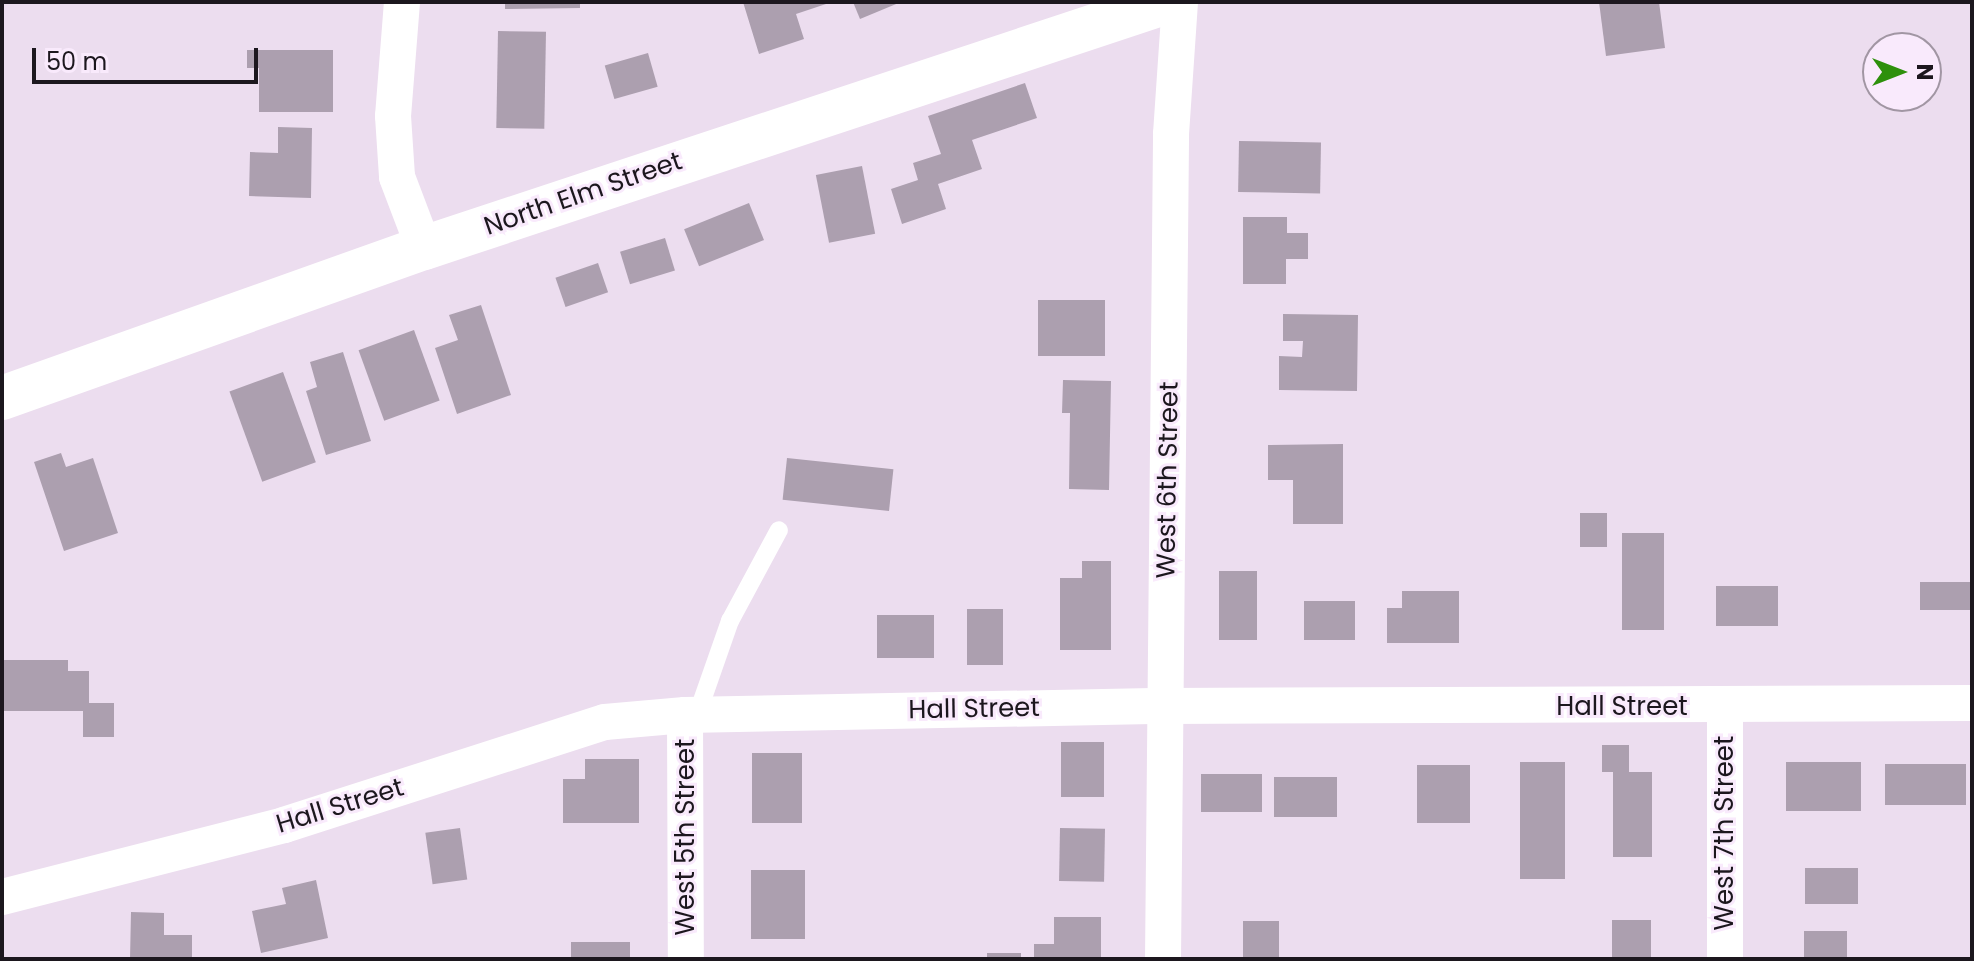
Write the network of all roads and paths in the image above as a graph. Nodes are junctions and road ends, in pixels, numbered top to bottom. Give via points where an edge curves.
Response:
1 (402, 2) edge
2 (1167, 2) edge
3 (1180, 2) edge
4 (424, 248) junction
5 (2, 398) edge
6 (779, 530) dead end
7 (1972, 703) edge
8 (1165, 706) junction
9 (1725, 707) junction
10 (691, 715) junction
11 (2, 897) edge
12 (686, 959) edge
13 (1163, 959) edge
14 (1725, 959) edge

1 - 4 street via 393,116 397,177
2 - 4 street, North Elm Street
3 - 8 street, West 6th Street via 1171,134
4 - 5 street, North Elm Street
6 - 10 lane via 730,621
7 - 9 street, Hall Street
8 - 9 street, Hall Street
8 - 10 street, Hall Street
8 - 13 street, West 6th Street
9 - 14 street, West 7th Street
10 - 11 street, Hall Street via 605,722 284,825
10 - 12 street, West 5th Street

